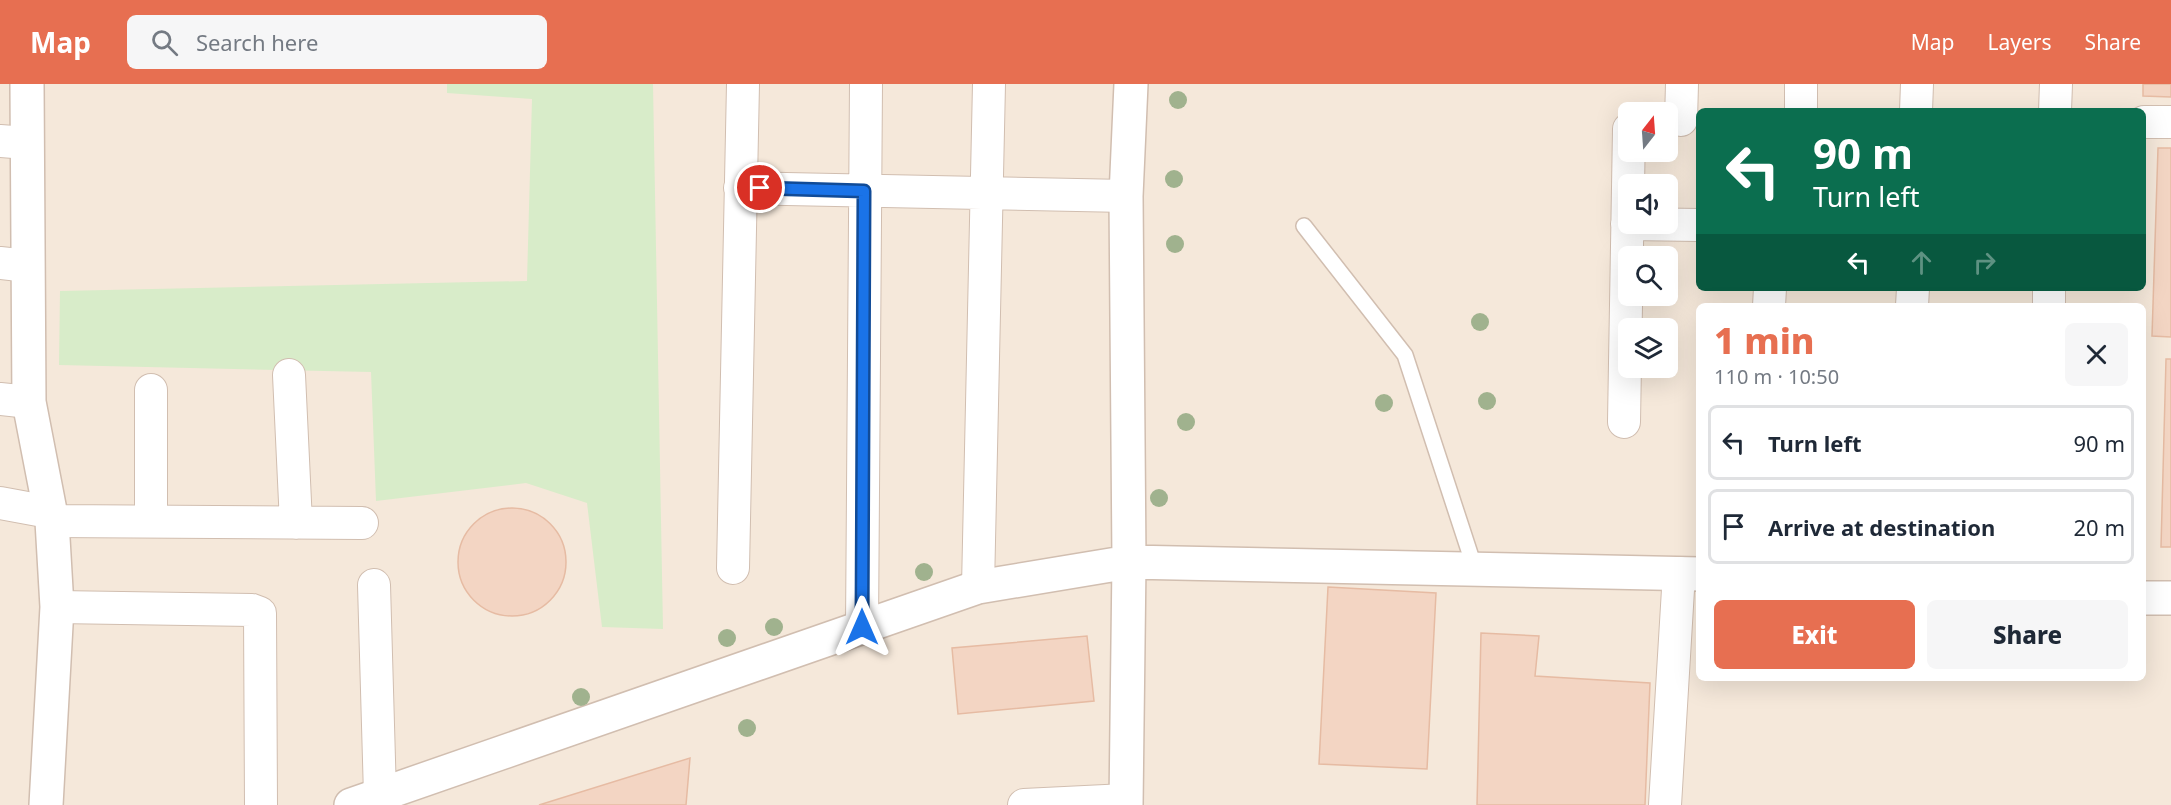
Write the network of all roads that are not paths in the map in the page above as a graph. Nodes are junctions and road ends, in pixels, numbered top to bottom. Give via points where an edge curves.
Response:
1 (27, 84) edge
2 (743, 84) edge
3 (866, 84) edge
4 (989, 84) edge
5 (1131, 84) edge
6 (1682, 84) edge
7 (1801, 84) edge
8 (1917, 84) edge
9 (2056, 84) edge
10 (1801, 108) edge
11 (1916, 108) edge
12 (2055, 108) edge
13 (1683, 119) edge
14 (2146, 122) edge
15 (2171, 122) edge
16 (14, 142) edge
17 (740, 188) junction
18 (864, 191) junction
19 (986, 193) junction
20 (1126, 196) junction
21 (1678, 225) edge
22 (1696, 225) edge
23 (1304, 226) dead end
24 (1627, 234) edge
25 (14, 264) edge
26 (289, 375) dead end
27 (151, 390) dead end
28 (15, 401) edge
29 (1623, 422) dead end
30 (0, 503) edge
31 (51, 516) junction
32 (151, 521) junction
33 (296, 523) junction
34 (362, 523) dead end
35 (1128, 562) junction
36 (733, 568) dead end
37 (1475, 569) junction
38 (1689, 574) edge
39 (374, 585) dead end
40 (978, 587) junction
41 (2146, 597) edge
42 (2171, 598) edge
43 (57, 607) junction
44 (862, 627) junction
45 (366, 800) edge
46 (1126, 803) edge
47 (46, 805) edge
48 (261, 805) edge
49 (1024, 805) edge
50 (1665, 805) edge

1 - 16 street
2 - 17 street
3 - 18 street
4 - 19 street
5 - 20 street
6 - 13 street
7 - 10 street
8 - 11 street
9 - 12 street
14 - 15 street
16 - 25 street
17 - 18 street
17 - 36 street
18 - 19 street
18 - 44 street
19 - 20 street
19 - 40 street
20 - 35 street
21 - 22 street
23 - 37 lane via 1405,355
24 - 29 street
25 - 28 street
26 - 33 street
27 - 32 street
28 - 31 street
30 - 31 street
31 - 32 street
31 - 43 street
32 - 33 street
33 - 34 street
35 - 37 street
35 - 40 street
35 - 46 street
37 - 38 street
38 - 50 street
39 - 45 street
40 - 44 street
41 - 42 street
43 - 47 street
43 - 48 street via 252,609 260,613
44 - 45 street
46 - 49 street

